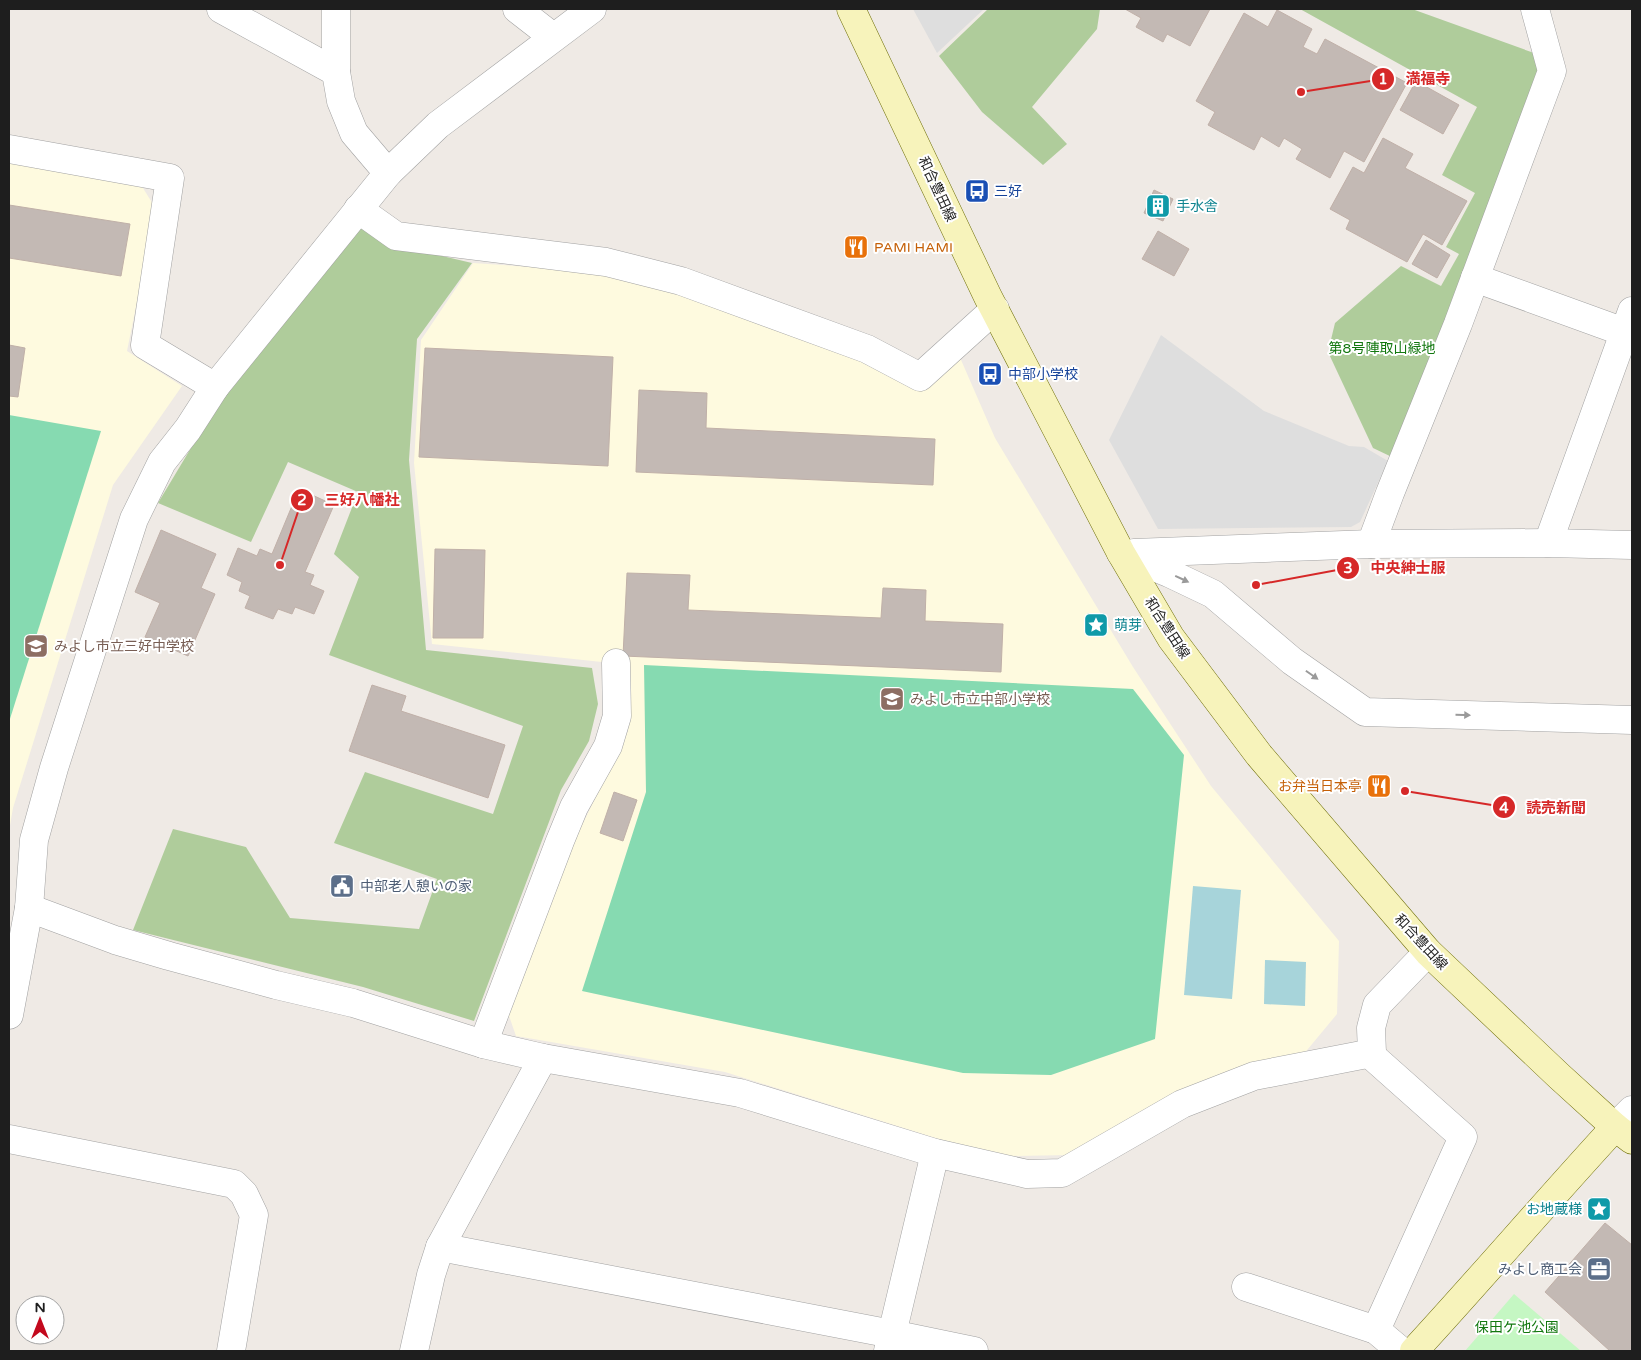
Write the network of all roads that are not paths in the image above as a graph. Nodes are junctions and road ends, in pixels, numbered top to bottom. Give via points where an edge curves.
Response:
1 (221, 9) edge
2 (336, 9) edge
3 (517, 9) edge
4 (592, 9) edge
5 (851, 9) edge
6 (1536, 9) edge
7 (553, 37) junction
8 (336, 72) junction
9 (9, 149) edge
10 (388, 173) junction
11 (358, 209) junction
12 (1475, 278) junction
13 (995, 309) junction
14 (1628, 322) edge
15 (215, 387) junction
16 (1548, 543) junction
17 (1371, 544) junction
18 (1632, 545) edge
19 (1121, 553) junction
20 (616, 663) dead end
21 (1632, 720) edge
22 (29, 908) junction
23 (1428, 952) junction
24 (9, 1015) edge
25 (483, 1044) junction
26 (1372, 1053) junction
27 (543, 1058) junction
28 (1627, 1126) edge
29 (9, 1140) edge
30 (935, 1153) junction
31 (440, 1248) junction
32 (1246, 1287) dead end
33 (1376, 1330) junction
34 (890, 1343) edge
35 (230, 1351) edge
36 (414, 1351) edge
37 (974, 1351) edge
38 (1401, 1351) edge
39 (1414, 1351) edge

1 - 8 street
2 - 8 street
3 - 7 street
4 - 7 street
5 - 13 main road, 和合豊田線
6 - 12 street via 1552,71
7 - 10 street via 438,125
8 - 10 street via 341,101 354,132
9 - 15 street via 170,178 146,345
10 - 11 street
11 - 13 street via 396,236 606,262 681,281 867,349 920,377
11 - 15 street
12 - 14 street
12 - 17 street
13 - 19 main road, 和合豊田線
14 - 16 street
15 - 22 street via 162,462 134,519 34,840
16 - 17 street
16 - 18 street
17 - 19 street
19 -> 21 street via 1213,594 1292,661 1365,712
19 - 23 main road, 和合豊田線 via 1171,638 1259,755
20 - 25 street via 617,716 608,746 574,807
22 - 24 street
22 - 25 street via 124,942 276,986 353,1003
23 - 26 street via 1377,1005 1370,1028
23 - 28 main road, 和合豊田線
25 - 27 street
26 - 30 street via 1254,1076 1182,1104 1062,1173 1027,1174
26 - 33 street via 1463,1136
27 - 30 street via 740,1093
27 - 31 street
28 - 39 main road via 1572,1174
29 - 35 street via 234,1184 244,1194 254,1215
30 - 34 street
31 - 34 street
31 - 36 street
32 - 33 street
33 - 38 street
34 - 37 street

